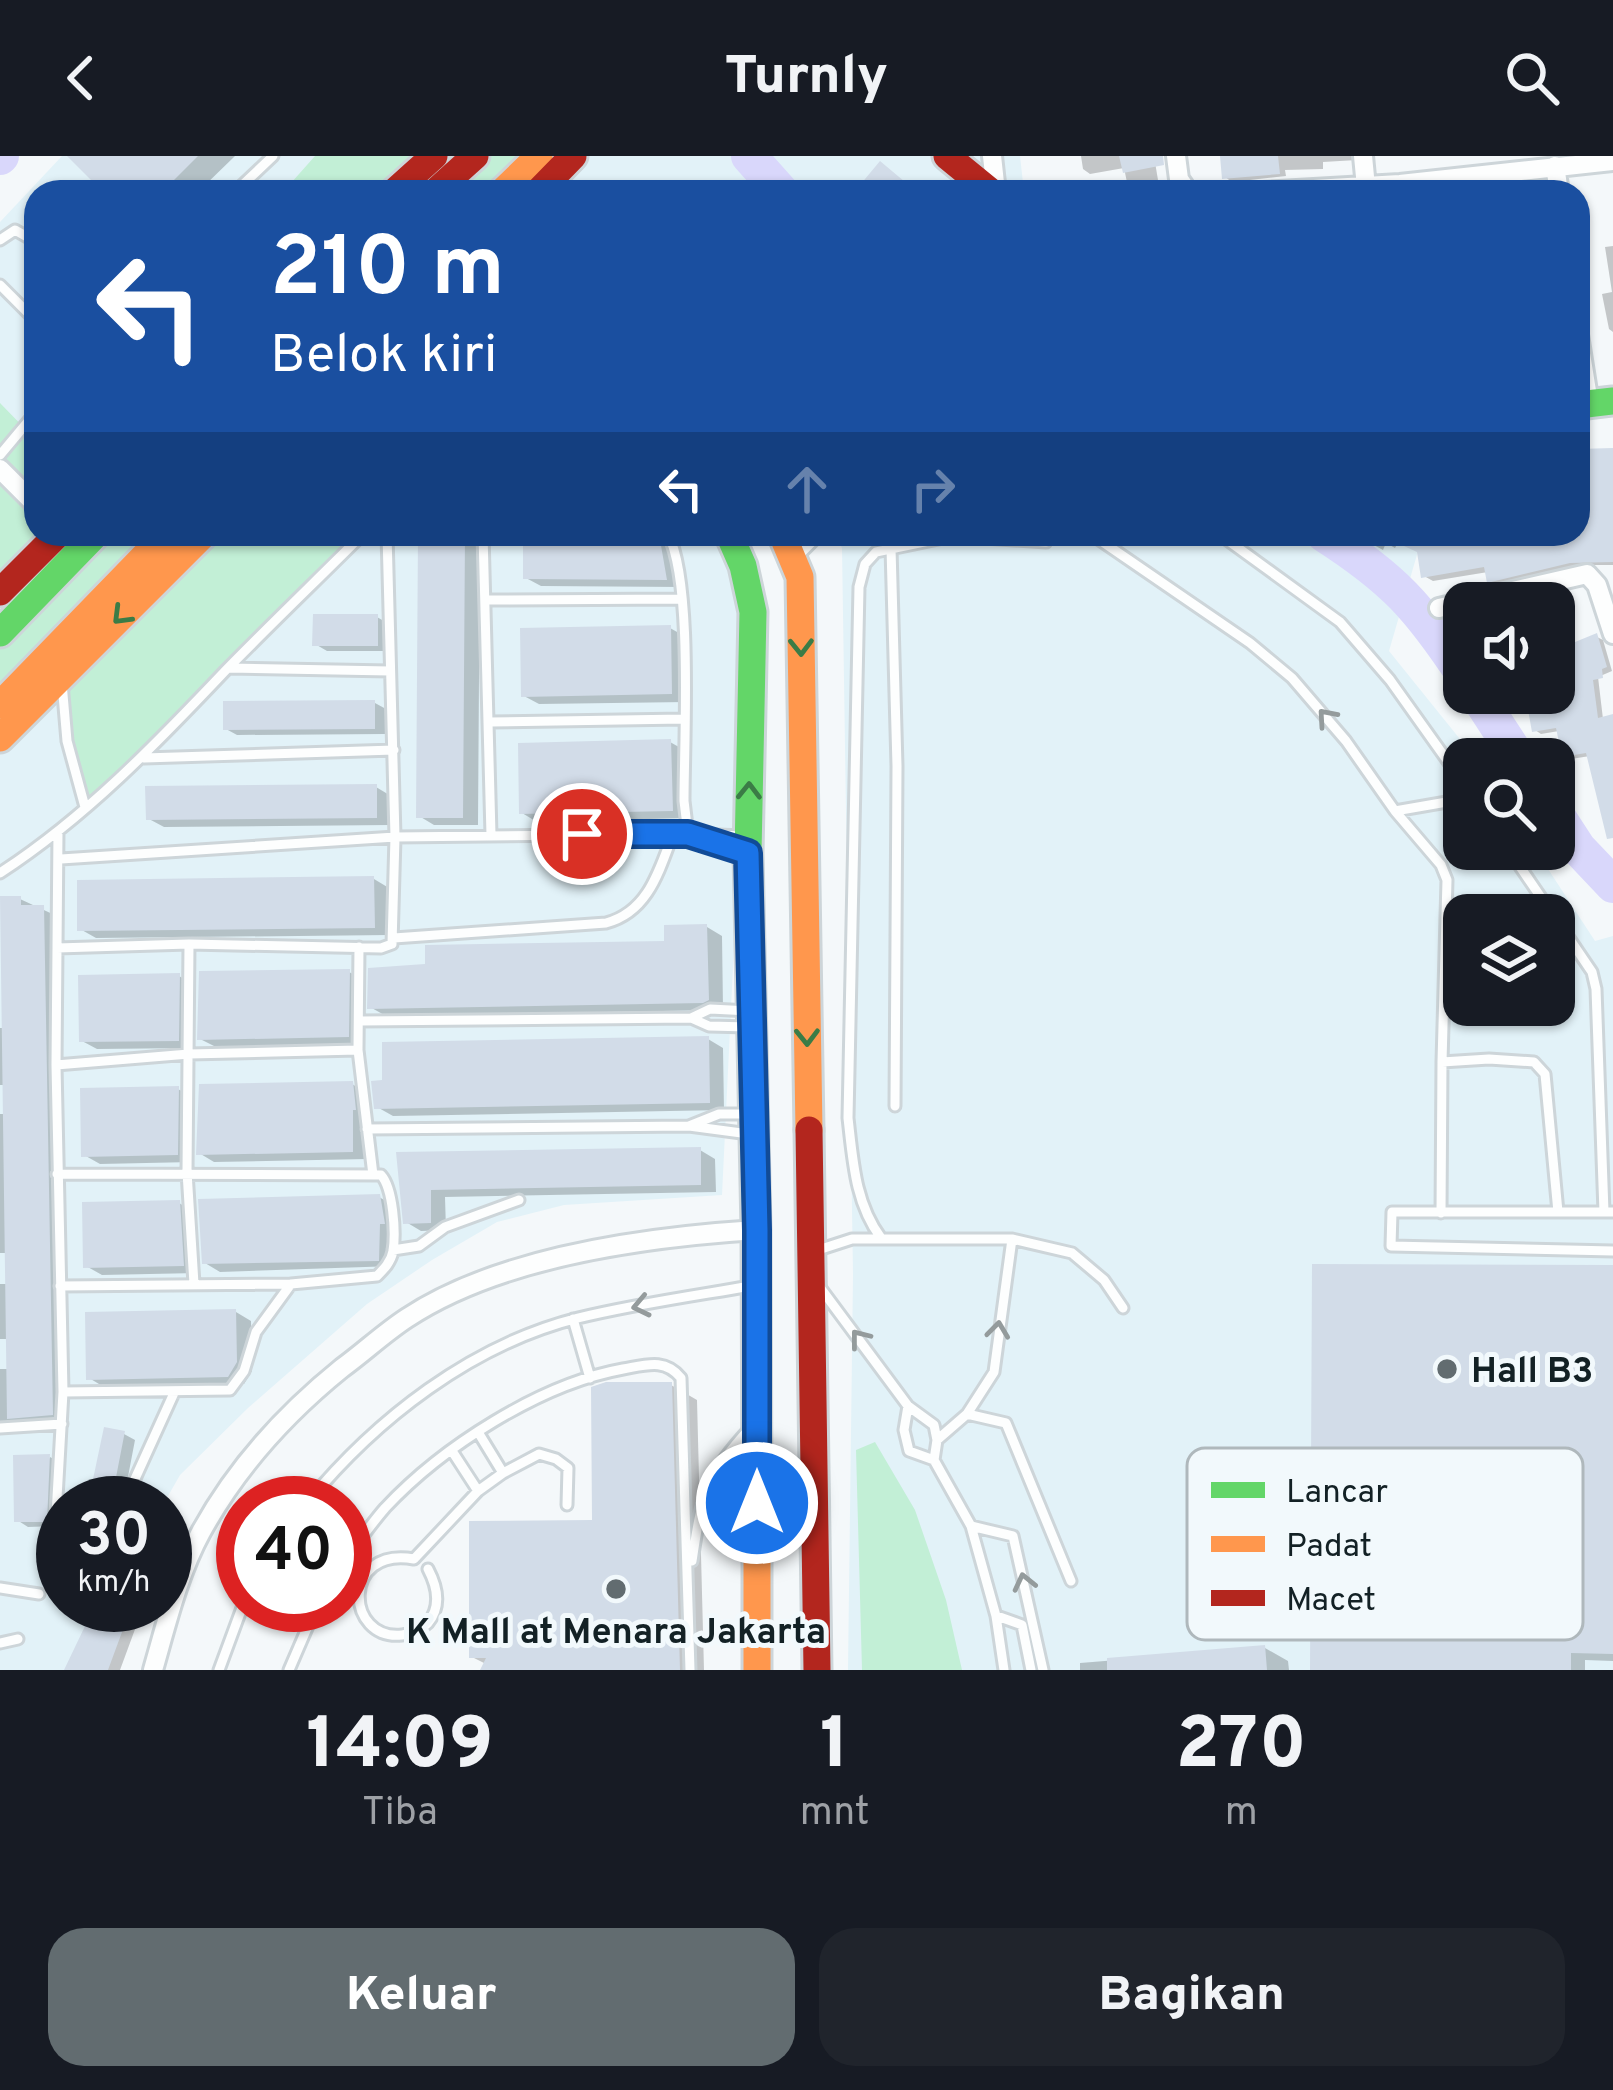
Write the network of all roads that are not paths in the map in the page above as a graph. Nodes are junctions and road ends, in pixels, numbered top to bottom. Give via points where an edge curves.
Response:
1 (273, 156) edge
2 (434, 156) edge
3 (475, 156) edge
4 (539, 156) edge
5 (573, 156) edge
6 (947, 156) edge
7 (1613, 161) edge
8 (1542, 164) edge
9 (248, 180) edge
10 (407, 180) edge
11 (448, 180) edge
12 (514, 180) edge
13 (550, 180) edge
14 (978, 180) edge
15 (1448, 180) edge
16 (0, 285) edge
17 (24, 306) edge
18 (24, 424) edge
19 (0, 455) edge
20 (0, 469) edge
21 (24, 493) edge
22 (68, 546) edge
23 (72, 546) edge
24 (83, 546) edge
25 (154, 546) edge
26 (192, 546) edge
27 (352, 546) edge
28 (387, 546) edge
29 (484, 546) edge
30 (673, 546) edge
31 (738, 546) edge
32 (901, 546) edge
33 (1108, 546) edge
34 (1236, 546) edge
35 (891, 548) junction
36 (792, 556) edge
37 (114, 587) junction
38 (0, 592) edge
39 (752, 593) junction
40 (681, 599) junction
41 (486, 600) junction
42 (1438, 608) dead end
43 (0, 634) edge
44 (1613, 634) edge
45 (228, 668) junction
46 (390, 671) junction
47 (62, 676) junction
48 (0, 705) edge
49 (684, 719) junction
50 (490, 722) junction
51 (0, 738) edge
52 (394, 750) junction
53 (1443, 754) edge
54 (144, 758) junction
55 (1443, 803) edge
56 (85, 807) junction
57 (1395, 811) junction
58 (58, 831) junction
59 (673, 834) junction
60 (688, 834) junction
61 (491, 835) junction
62 (395, 837) junction
63 (748, 845) junction
64 (61, 859) junction
65 (0, 873) edge
66 (394, 938) junction
67 (189, 944) junction
68 (1575, 946) edge
69 (358, 947) junction
70 (57, 948) junction
71 (753, 1019) junction
72 (359, 1021) junction
73 (358, 1050) junction
74 (189, 1054) junction
75 (1442, 1062) junction
76 (56, 1065) junction
77 (895, 1106) dead end
78 (1608, 1121) edge
79 (754, 1124) junction
80 (689, 1126) junction
81 (367, 1129) junction
82 (187, 1172) junction
83 (57, 1174) junction
84 (373, 1174) junction
85 (518, 1200) dead end
86 (1558, 1212) junction
87 (1609, 1212) edge
88 (1441, 1213) junction
89 (757, 1230) junction
90 (881, 1238) junction
91 (1012, 1239) junction
92 (393, 1250) junction
93 (1613, 1251) edge
94 (810, 1260) junction
95 (194, 1284) junction
96 (291, 1284) junction
97 (60, 1286) junction
98 (756, 1286) junction
99 (1123, 1308) dead end
100 (573, 1319) junction
101 (590, 1378) junction
102 (63, 1392) junction
103 (173, 1393) junction
104 (908, 1406) junction
105 (967, 1414) junction
106 (757, 1420) junction
107 (62, 1424) junction
108 (0, 1429) edge
109 (478, 1432) junction
110 (937, 1440) junction
111 (452, 1451) junction
112 (934, 1460) junction
113 (503, 1473) junction
114 (59, 1476) edge
115 (136, 1476) edge
116 (329, 1476) edge
117 (478, 1491) junction
118 (567, 1504) dead end
119 (372, 1526) edge
120 (970, 1526) junction
121 (428, 1569) dead end
122 (1071, 1581) dead end
123 (0, 1588) edge
124 (688, 1590) junction
125 (36, 1594) edge
126 (996, 1616) junction
127 (233, 1632) edge
128 (305, 1632) edge
129 (18, 1639) dead end
130 (0, 1643) edge
131 (153, 1670) edge
132 (219, 1670) edge
133 (289, 1670) edge
134 (690, 1670) edge
135 (757, 1670) edge
136 (817, 1670) edge
137 (1004, 1670) edge
138 (1031, 1670) edge
139 (1043, 1670) edge

1 - 9 lane
2 - 10 street
3 - 11 street
4 - 12 street
5 - 13 street
6 - 14 street
7 - 8 street
8 - 15 street
16 - 17 lane
18 - 19 lane
20 - 21 street
22 - 38 street
23 - 43 street
24 - 37 street
25 - 37 street
26 -> 47 street
27 - 45 lane
28 - 46 lane
29 - 41 lane
30 - 40 lane
31 - 39 street
32 - 35 lane
57 -> 33 lane via 1292,678
34 - 53 lane via 1340,622
35 - 77 lane
35 - 90 lane via 865,564 859,587 848,1118 856,1187
36 - 39 street
36 -> 94 street
37 - 48 street
63 -> 39 street
40 - 41 lane
40 - 49 lane
41 - 50 lane
42 - 44 street via 1587,574
45 - 46 lane
45 - 54 lane
46 - 52 lane
47 - 51 street
47 - 56 lane via 67,741
49 - 50 lane
49 - 60 lane
50 - 61 lane
52 - 54 lane
52 - 62 lane
54 - 56 lane
55 - 57 lane
56 - 58 lane
57 - 75 lane via 1447,880
58 - 64 lane
58 - 65 lane
59 - 60 lane
59 - 61 lane
59 - 66 lane via 629,917
60 - 63 lane
61 - 62 lane
62 - 64 lane
62 - 66 lane
63 - 71 street
64 - 70 lane
66 - 69 lane via 388,946
67 - 69 lane
67 - 70 lane
67 - 74 lane
68 - 78 lane via 1596,989
69 - 72 lane
70 - 76 lane
71 - 72 lane via 710,1026 692,1018
71 - 79 street
72 - 73 lane
73 - 74 lane
73 - 81 lane
74 - 76 lane
74 - 82 lane
75 - 86 lane via 1534,1062 1545,1074
75 - 88 lane
76 - 83 lane
78 - 87 lane
79 - 80 lane
79 - 80 lane via 719,1114
79 - 89 street
80 - 81 lane
81 - 84 lane
82 - 83 lane
82 - 84 lane
82 - 95 lane
83 - 97 lane
84 - 92 lane via 386,1177
85 - 92 lane
86 - 87 lane
86 - 88 lane
88 - 93 lane via 1392,1212 1390,1246
89 - 98 street
89 - 131 street via 568,1255 473,1285 409,1316 310,1394 245,1462 199,1535
90 - 91 lane
90 - 94 lane via 852,1239
91 - 99 lane via 1072,1253
105 -> 91 lane via 994,1372
92 - 96 lane via 377,1276
94 - 98 street
104 -> 94 lane
94 - 136 street
95 - 96 lane
95 - 97 lane
96 - 103 lane via 256,1331 230,1390
97 - 102 lane
98 -> 100 lane
98 - 106 street
100 - 101 lane
100 - 116 lane via 488,1353 410,1401
101 - 109 lane
101 - 124 lane via 657,1363 682,1378
102 - 103 lane
102 - 107 lane
103 - 115 lane
104 - 110 lane via 934,1425
104 - 112 lane via 909,1451
105 - 110 lane
105 - 122 lane via 1006,1423
106 - 124 lane via 706,1487
106 - 135 street
107 - 108 lane
107 - 114 lane
109 - 111 lane
109 - 113 lane
110 - 112 lane
111 - 117 lane
111 - 119 lane
112 - 120 lane
113 - 117 lane
113 - 118 lane via 539,1454 556,1459 568,1468
117 - 121 lane via 414,1559 376,1562 363,1576 362,1613 374,1628 392,1636 428,1623 436,1586
120 - 126 lane
139 -> 120 lane via 1013,1536
123 - 125 lane
124 - 134 lane
126 - 137 lane
126 - 138 lane via 1022,1625
127 - 132 lane
128 - 133 lane
129 - 130 lane

